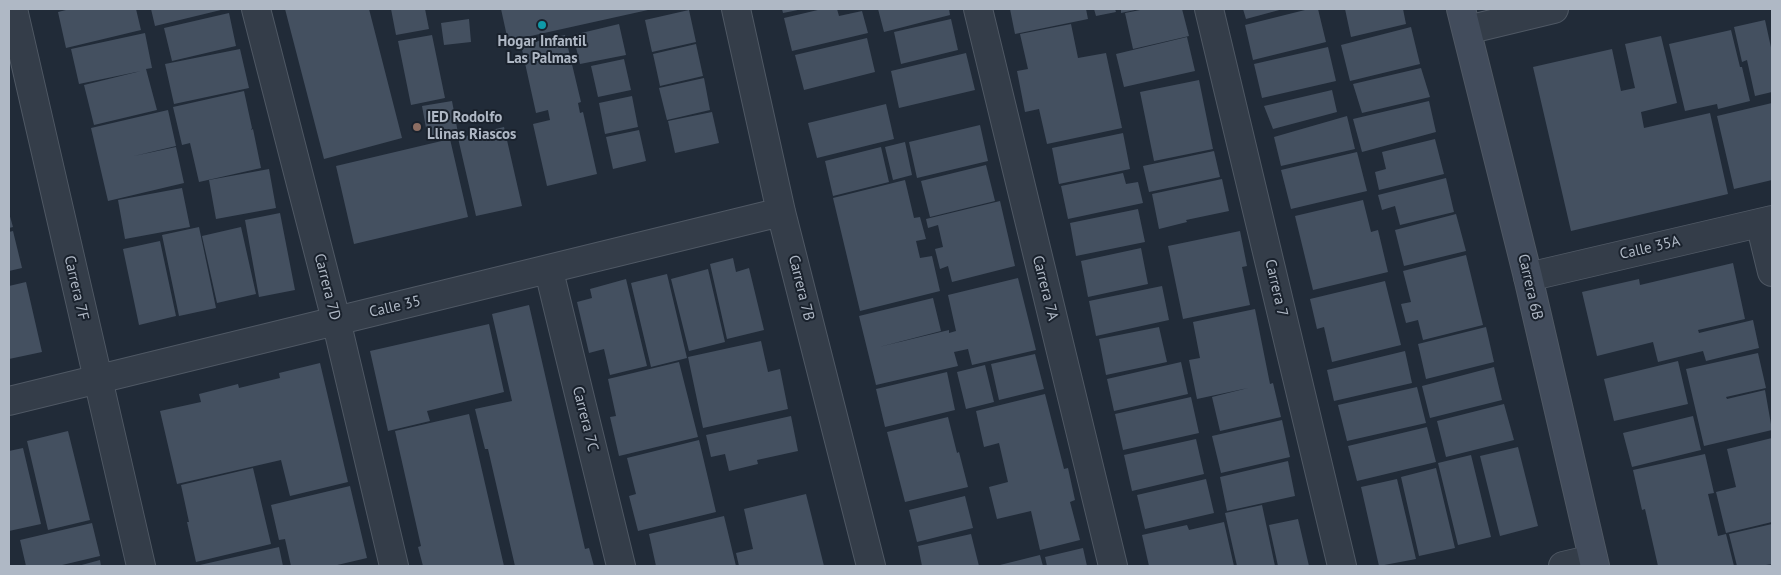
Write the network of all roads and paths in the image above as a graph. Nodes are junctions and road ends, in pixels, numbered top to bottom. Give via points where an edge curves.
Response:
1 (13, 9) edge
2 (256, 9) edge
3 (736, 9) edge
4 (978, 9) edge
5 (1209, 9) edge
6 (1554, 9) edge
7 (1464, 19) edge
8 (781, 212) junction
9 (1766, 222) edge
10 (548, 271) junction
11 (1772, 272) edge
12 (1528, 276) junction
13 (336, 320) junction
14 (97, 379) junction
15 (9, 401) edge
16 (1594, 562) edge
17 (141, 566) edge
18 (394, 566) edge
19 (621, 566) edge
20 (871, 566) edge
21 (1113, 566) edge
22 (1342, 566) edge
23 (1563, 566) edge

1 - 14 street, Carrera 7F
2 - 13 street, Carrera 7D
3 - 8 street, Carrera 7B
4 - 21 street, Carrera 7A
5 - 22 street, Carrera 7
6 - 7 street
7 - 12 street, Carrera 6B
8 - 10 street, Calle 35
8 - 20 street, Carrera 7B
9 - 11 street
9 - 12 street, Calle 35A
10 - 13 street, Calle 35
10 - 19 street, Carrera 7C
12 - 16 street, Carrera 6B
13 - 14 street, Calle 35
13 - 18 street, Carrera 7D
14 - 15 street, Calle 35
14 - 17 street, Carrera 7F
16 - 23 street

